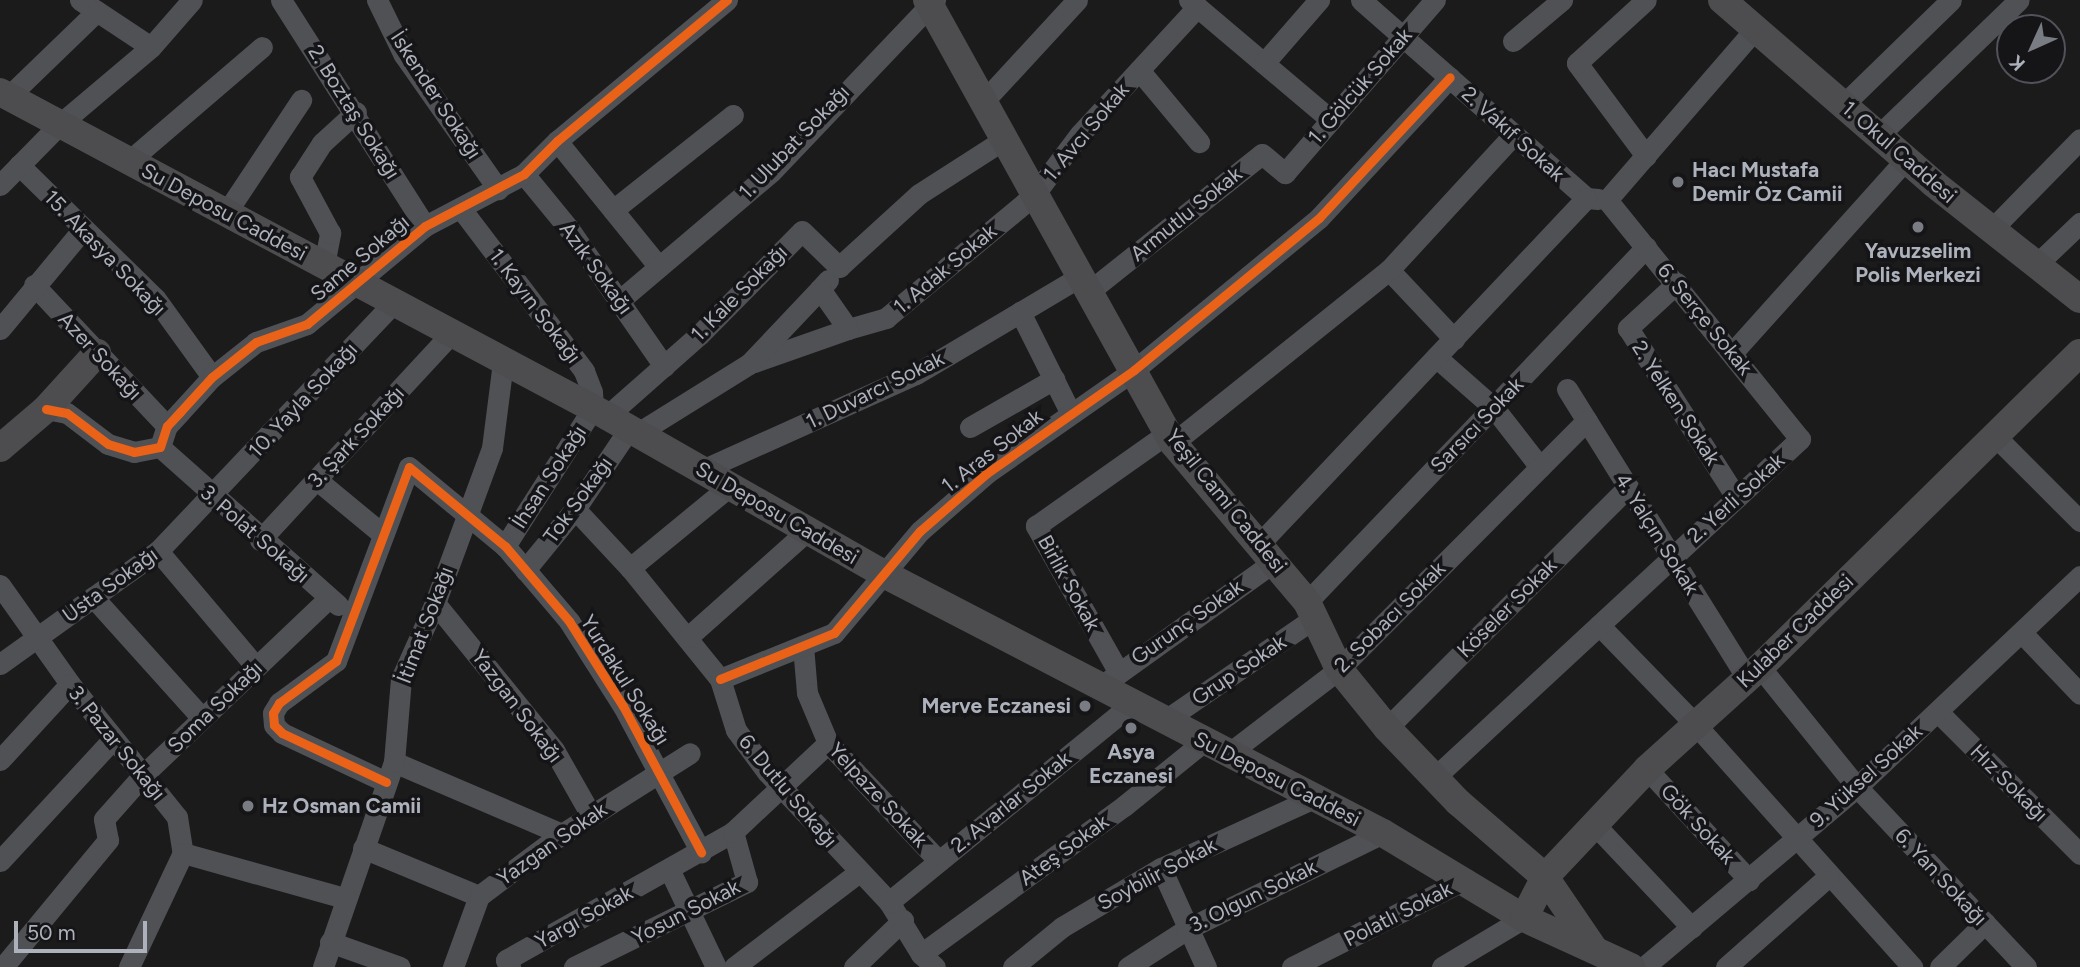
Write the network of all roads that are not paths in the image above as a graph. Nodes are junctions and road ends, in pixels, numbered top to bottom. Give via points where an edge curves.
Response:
1 (192, 0) edge
2 (281, 0) edge
3 (377, 0) edge
4 (727, 0) edge
5 (1077, 0) edge
6 (1319, 0) edge
7 (1361, 0) edge
8 (1435, 0) edge
9 (1562, 0) edge
10 (1646, 0) edge
11 (1722, 0) edge
12 (1951, 0) edge
13 (2019, 0) edge
14 (931, 1) edge
15 (1193, 3) edge
16 (88, 6) edge
17 (1755, 29) junction
18 (1403, 36) junction
19 (1513, 41) dead end
20 (151, 47) junction
21 (262, 47) dead end
22 (1264, 63) junction
23 (1139, 70) junction
24 (1450, 77) junction
25 (4, 94) edge
26 (301, 100) dead end
27 (982, 103) junction
28 (1844, 104) junction
29 (356, 112) junction
30 (733, 115) dead end
31 (1331, 120) junction
32 (60, 124) junction
33 (1514, 135) junction
34 (1879, 135) junction
35 (2080, 139) edge
36 (1003, 140) junction
37 (557, 141) junction
38 (1199, 142) dead end
39 (1646, 156) junction
40 (1906, 159) junction
41 (129, 161) junction
42 (19, 166) junction
43 (1285, 173) joint
44 (524, 174) junction
45 (0, 185) edge
46 (498, 189) junction
47 (1034, 195) junction
48 (1597, 199) junction
49 (462, 210) junction
50 (613, 210) junction
51 (226, 213) junction
52 (2080, 223) edge
53 (425, 226) junction
54 (83, 229) junction
55 (1991, 230) junction
56 (1646, 247) junction
57 (324, 265) junction
58 (2036, 265) junction
59 (659, 267) junction
60 (839, 267) junction
61 (1389, 270) junction
62 (355, 284) junction
63 (1677, 284) junction
64 (34, 285) junction
65 (1082, 285) junction
66 (820, 289) junction
67 (2080, 299) edge
68 (620, 300) junction
69 (393, 303) junction
70 (1020, 312) junction
71 (0, 329) edge
72 (848, 329) junction
73 (451, 334) junction
74 (1454, 340) junction
75 (1733, 352) junction
76 (97, 353) junction
77 (2080, 353) edge
78 (1436, 357) junction
79 (503, 362) junction
80 (749, 364) junction
81 (664, 366) junction
82 (1134, 370) junction
83 (212, 377) junction
84 (1054, 379) junction
85 (1567, 389) dead end
86 (1493, 408) junction
87 (46, 409) junction
88 (1070, 412) junction
89 (1587, 420) junction
90 (617, 422) junction
91 (167, 426) junction
92 (970, 427) dead end
93 (1996, 437) junction
94 (1170, 438) junction
95 (1800, 439) joint
96 (160, 447) junction
97 (0, 448) edge
98 (1540, 467) junction
99 (702, 470) junction
100 (317, 480) junction
101 (730, 486) junction
102 (1628, 487) junction
103 (212, 497) junction
104 (1737, 497) junction
105 (575, 509) junction
106 (466, 513) junction
107 (2080, 521) edge
108 (807, 530) junction
109 (381, 533) junction
110 (260, 540) junction
111 (505, 546) junction
112 (158, 551) junction
113 (1268, 551) junction
114 (1671, 557) junction
115 (631, 568) junction
116 (525, 570) junction
117 (884, 574) junction
118 (2080, 576) edge
119 (0, 585) edge
120 (93, 597) junction
121 (328, 598) junction
122 (435, 603) junction
123 (1310, 610) junction
124 (355, 616) junction
125 (1599, 625) junction
126 (2022, 633) junction
127 (688, 637) junction
128 (37, 638) junction
129 (803, 646) junction
130 (0, 664) edge
131 (256, 667) junction
132 (1339, 669) junction
133 (1753, 672) junction
134 (1110, 679) junction
135 (720, 680) junction
136 (71, 684) junction
137 (2080, 694) edge
138 (1133, 703) junction
139 (1938, 712) junction
140 (202, 718) junction
141 (1164, 721) junction
142 (1695, 724) junction
143 (1387, 728) junction
144 (113, 739) junction
145 (1203, 741) junction
146 (828, 743) junction
147 (690, 753) dead end
148 (1228, 754) junction
149 (0, 760) edge
150 (1647, 769) junction
151 (660, 771) junction
152 (390, 772) junction
153 (143, 775) junction
154 (1434, 778) junction
155 (1857, 787) junction
156 (782, 789) junction
157 (1312, 799) junction
158 (591, 816) junction
159 (1595, 825) junction
160 (733, 832) junction
161 (1383, 833) junction
162 (562, 834) junction
163 (1796, 839) junction
164 (363, 848) junction
165 (701, 852) junction
166 (183, 853) junction
167 (2080, 854) edge
168 (0, 861) edge
169 (939, 862) junction
170 (1161, 868) junction
171 (669, 869) junction
172 (858, 873) junction
173 (1829, 876) junction
174 (1545, 877) junction
175 (1466, 879) junction
176 (1749, 880) junction
177 (479, 896) junction
178 (344, 898) junction
179 (889, 902) junction
180 (690, 912) junction
181 (1524, 918) junction
182 (903, 920) junction
183 (1985, 923) junction
184 (1692, 928) junction
185 (1186, 929) junction
186 (330, 942) junction
187 (1599, 958) edge
188 (759, 960) edge
189 (928, 961) edge
190 (3, 967) edge
191 (129, 967) edge
192 (323, 967) edge
193 (400, 967) edge
194 (453, 967) edge
195 (510, 967) edge
196 (574, 967) edge
197 (716, 967) edge
198 (734, 967) edge
199 (854, 967) edge
200 (1013, 967) edge
201 (1128, 967) edge
202 (1206, 967) edge
203 (1293, 967) edge
204 (1442, 967) edge
205 (1631, 967) edge
206 (1644, 967) edge
207 (1726, 967) edge
208 (1912, 967) edge
209 (1940, 967) edge
210 (2026, 967) edge

1 - 20 street
2 - 29 street, 2. Boztaş Sokağı
3 - 46 street, İskender Sokağı via 404,55
4 - 37 street, Same Sokağı
5 - 27 street
6 - 22 street
7 - 18 street, 2. Vakıf Sokak
8 - 18 street, 1. Gölcük Sokak
9 - 19 street
10 - 39 street via 1577,64
11 - 17 main road, 1. Okul Caddesi
12 - 28 street
13 - 34 street
14 - 27 main road, Yeşil Cami Caddesi
14 - 59 street, 1. Ulubat Sokağı via 771,172
15 - 22 street
15 - 23 street, 1. Avcı Sokak
16 - 20 street
16 - 25 street
17 - 28 main road, 1. Okul Caddesi
17 - 39 street, Gurunç Sokak
18 - 24 street, 2. Vakıf Sokak
18 - 31 street, 1. Gölcük Sokak
20 - 32 street
21 - 41 street
22 - 31 street
23 - 38 street, 1. Avcı Sokak
23 - 47 street, 1. Avcı Sokak via 1080,134
24 - 33 street, 2. Vakıf Sokak
24 - 82 street, 1. Aras Sokak via 1319,218
25 - 32 main road, Su Deposu Caddesi
26 - 51 street
27 - 36 main road, Yeşil Cami Caddesi
28 - 34 main road, 1. Okul Caddesi
29 - 53 street, 2. Boztaş Sokağı
29 - 57 street via 322,143 300,177 330,233
30 - 50 street
31 - 43 street, 1. Gölcük Sokak
32 - 41 main road, Su Deposu Caddesi
32 - 42 street
33 - 48 street, 2. Vakıf Sokak
33 - 61 street
34 - 40 main road, 1. Okul Caddesi
35 - 55 street
36 - 47 main road, Yeşil Cami Caddesi
36 - 60 street via 919,194
37 - 44 street, Same Sokağı
37 - 50 street
39 - 48 street, Gurunç Sokak
40 - 55 main road, 1. Okul Caddesi
40 - 75 street
41 - 51 main road, Su Deposu Caddesi
42 - 45 street
42 - 54 street, 15. Akasya Sokağı
43 - 65 street, Armutlu Sokak via 1262,154
44 - 46 street, Same Sokağı
44 - 68 street, Azık Sokağı
46 - 49 street, Same Sokağı
47 - 65 main road, Yeşil Cami Caddesi
47 - 72 street, 1. Adak Sokak via 886,318
48 - 56 street, 6. Serçe Sokak
48 - 74 street, Gurunç Sokak
49 - 53 street, Same Sokağı
49 - 90 street, 1. Kayın Sokağı
50 - 59 street
51 - 57 main road, Su Deposu Caddesi
52 - 58 street
53 - 62 street, Same Sokağı
54 - 64 street
54 - 83 street, 15. Akasya Sokağı via 155,298
55 - 58 main road, 1. Okul Caddesi
56 - 63 street, 6. Serçe Sokak
56 - 86 street, Sarsıcı Sokak
57 - 62 main road, Su Deposu Caddesi
58 - 67 main road, 1. Okul Caddesi
59 - 68 street, 1. Ulubat Sokağı
60 - 66 street
60 - 81 street, 1. Kale Sokağı via 802,231
61 - 74 street
61 - 94 street
62 - 69 main road, Su Deposu Caddesi
62 - 83 street, Same Sokağı via 307,324 256,342
63 - 75 street, 6. Serçe Sokak
63 - 104 street, 2. Yelken Sokak via 1628,328
64 - 71 street
64 - 76 street, Azer Sokağı
65 - 70 street, 1. Duvarcı Sokak
65 - 82 main road, Yeşil Cami Caddesi
66 - 72 street
66 - 80 street
68 - 81 street, Azık Sokağı
69 - 73 main road, Su Deposu Caddesi
69 - 103 street, 10. Yayla Sokağı
70 - 84 street
70 - 99 street, 1. Duvarcı Sokak via 916,374
72 - 80 street, 1. Adak Sokak
73 - 79 main road, Su Deposu Caddesi
73 - 100 street, 3. Şark Sokağı
74 - 78 street, Gurunç Sokak
75 - 95 street, 6. Serçe Sokak
76 - 87 main road
76 - 91 street, Azer Sokağı
77 - 93 main road, Kulaber Caddesi
78 - 86 street
78 - 113 street, Gurunç Sokak
79 - 90 main road, Su Deposu Caddesi
79 - 106 street, İtimat Sokağı via 492,448
80 - 90 street
81 - 90 street, 1. Kale Sokağı
82 - 88 street, 1. Aras Sokak
82 - 94 main road, Yeşil Cami Caddesi
83 - 91 street, Same Sokağı
84 - 88 street
84 - 92 street
85 - 89 street, 4. Yalçın Sokak
86 - 98 street
86 - 123 street, Sarsıcı Sokak
87 - 96 street via 67,413 108,444 134,452
87 - 97 main road
88 - 117 street, 1. Aras Sokak via 986,473 920,531
89 - 98 street, 2. Sobacı Sokak
89 - 102 street, 4. Yalçın Sokak
90 - 99 main road, Su Deposu Caddesi
90 - 105 street, Tok Sokağı
90 - 111 street, İhsan Sokağı
91 - 96 street, Same Sokağı
93 - 107 street
93 - 133 main road, Kulaber Caddesi
94 - 113 main road, Yeşil Cami Caddesi
94 - 134 street, Birlik Sokak via 1036,526
95 - 104 street, 2. Yerli Sokak
96 - 103 street, 3. Polat Sokağı
98 - 132 street, 2. Sobacı Sokak
99 - 101 main road, Su Deposu Caddesi
100 - 109 street
100 - 110 street, 3. Şark Sokağı
101 - 108 main road, Su Deposu Caddesi
101 - 115 street
102 - 114 street, 4. Yalçın Sokak
102 - 143 street, Köseler Sokak
103 - 110 street, 3. Polat Sokağı
103 - 112 street, Usta Sokağı
104 - 114 street, 2. Yerli Sokak
105 - 115 street, 6. Dutlu Sokağı
105 - 116 street, Tok Sokağı
106 - 109 street, Yurdakul Sokağı via 409,467
106 - 111 street, Yurdakul Sokağı
106 - 122 street, İtimat Sokağı
108 - 117 main road, Su Deposu Caddesi
108 - 127 street
109 - 124 street
110 - 121 street, 3. Polat Sokağı
111 - 116 street, Yurdakul Sokağı
112 - 120 street, Usta Sokağı
112 - 131 street
113 - 123 main road, Yeşil Cami Caddesi
113 - 134 street, Gurunç Sokak
114 - 125 street, 2. Yerli Sokak
114 - 133 street, 4. Yalçın Sokak
115 - 127 street, 6. Dutlu Sokağı
116 - 151 street, Yurdakul Sokağı via 569,621
117 - 129 street, 1. Aras Sokak via 834,633
117 - 134 main road, Su Deposu Caddesi
118 - 126 street, 9. Yüksel Sokak
119 - 128 street, 3. Pazar Sokağı
120 - 128 street, Usta Sokağı
120 - 140 street
121 - 124 street, 3. Polat Sokağı
121 - 131 street, Soma Sokağı
122 - 152 street, İtimat Sokağı via 401,679
122 - 158 street, Yazgan Sokağı via 554,750
123 - 132 main road, Yeşil Cami Caddesi
123 - 141 street, Grup Sokak
124 - 152 street via 336,662 279,703 274,725
125 - 142 street
125 - 154 street, 2. Yerli Sokak
126 - 137 street
126 - 139 street, 9. Yüksel Sokak
127 - 135 street, 6. Dutlu Sokağı
128 - 130 street, Usta Sokağı
128 - 136 street, 3. Pazar Sokağı
129 - 135 street, 1. Aras Sokak
129 - 146 street, Yelpaze Sokak via 807,693
131 - 140 street, Soma Sokağı
132 - 143 main road, Yeşil Cami Caddesi
132 - 148 street, 2. Sobacı Sokak
133 - 142 main road, Kulaber Caddesi
133 - 155 street, 4. Yalçın Sokak
134 - 138 main road, Su Deposu Caddesi
135 - 156 street, 6. Dutlu Sokağı via 736,730
136 - 144 street, 3. Pazar Sokağı
136 - 149 street
138 - 141 main road, Su Deposu Caddesi
138 - 169 street, 2. Avarlar Sokak
139 - 155 street, 9. Yüksel Sokak
139 - 167 street, Hız Sokağı
140 - 153 street, Soma Sokağı
141 - 145 main road, Su Deposu Caddesi
142 - 150 main road, Kulaber Caddesi
142 - 163 street
143 - 154 main road, Yeşil Cami Caddesi
144 - 153 street, 3. Pazar Sokağı
144 - 168 street
145 - 148 main road, Su Deposu Caddesi
145 - 189 street, Ateş Sokak
146 - 156 street
146 - 169 street, Yelpaze Sokak
147 - 151 street, Yazgan Sokak
148 - 157 main road, Su Deposu Caddesi
150 - 159 main road, Kulaber Caddesi
150 - 176 street, Gök Sokak
151 - 158 street, Yazgan Sokak
151 - 165 street, Yurdakul Sokağı
152 - 162 street
152 - 164 street, İtimat Sokağı
153 - 166 street, 3. Pazar Sokağı via 177,817
153 - 190 street, Soma Sokağı via 104,819 108,840
154 - 174 main road, Yeşil Cami Caddesi
155 - 163 street, 9. Yüksel Sokak
155 - 183 street, 6. Yan Sokağı
156 - 160 street
156 - 172 street, 6. Dutlu Sokağı
157 - 161 main road, Su Deposu Caddesi
157 - 170 street, Soybilir Sokak
158 - 162 street, Yazgan Sokak
159 - 174 main road, Kulaber Caddesi
159 - 184 street
160 - 165 street, Yargı Sokak
160 - 180 street, Yosun Sokak via 747,882
161 - 175 main road, Su Deposu Caddesi
161 - 185 street, 3. Olgun Sokak
162 - 177 street, Yazgan Sokak
163 - 173 street
163 - 176 street, 9. Yüksel Sokak
164 - 177 street
164 - 178 street, İtimat Sokağı
165 - 171 street, Yargı Sokak
166 - 178 street
166 - 191 street
169 - 179 street, 2. Avarlar Sokak
170 - 185 street
170 - 200 street, Soybilir Sokak via 1062,926
171 - 180 street
171 - 195 street, Yargı Sokak via 506,960
172 - 179 street, 6. Dutlu Sokağı
172 - 188 street
173 - 207 street
173 - 208 street
174 - 181 main road, Kulaber Caddesi
174 - 187 main road, Yeşil Cami Caddesi
175 - 181 main road, Su Deposu Caddesi
175 - 203 street, Polatlı Sokak
176 - 184 street, 9. Yüksel Sokak
177 - 194 street, Yazgan Sokak
178 - 186 street, İtimat Sokağı
179 - 182 street, 6. Dutlu Sokağı
180 - 196 street, Yosun Sokak
180 - 197 street
181 - 187 main road, Su Deposu Caddesi
181 - 204 street
182 - 189 street, 6. Dutlu Sokağı
182 - 199 street
183 - 209 street
183 - 210 street, 6. Yan Sokağı
184 - 206 street, 9. Yüksel Sokak
185 - 201 street, 3. Olgun Sokak
185 - 202 street
186 - 192 street, İtimat Sokağı
186 - 193 street
187 - 205 main road, Su Deposu Caddesi
188 - 198 street

